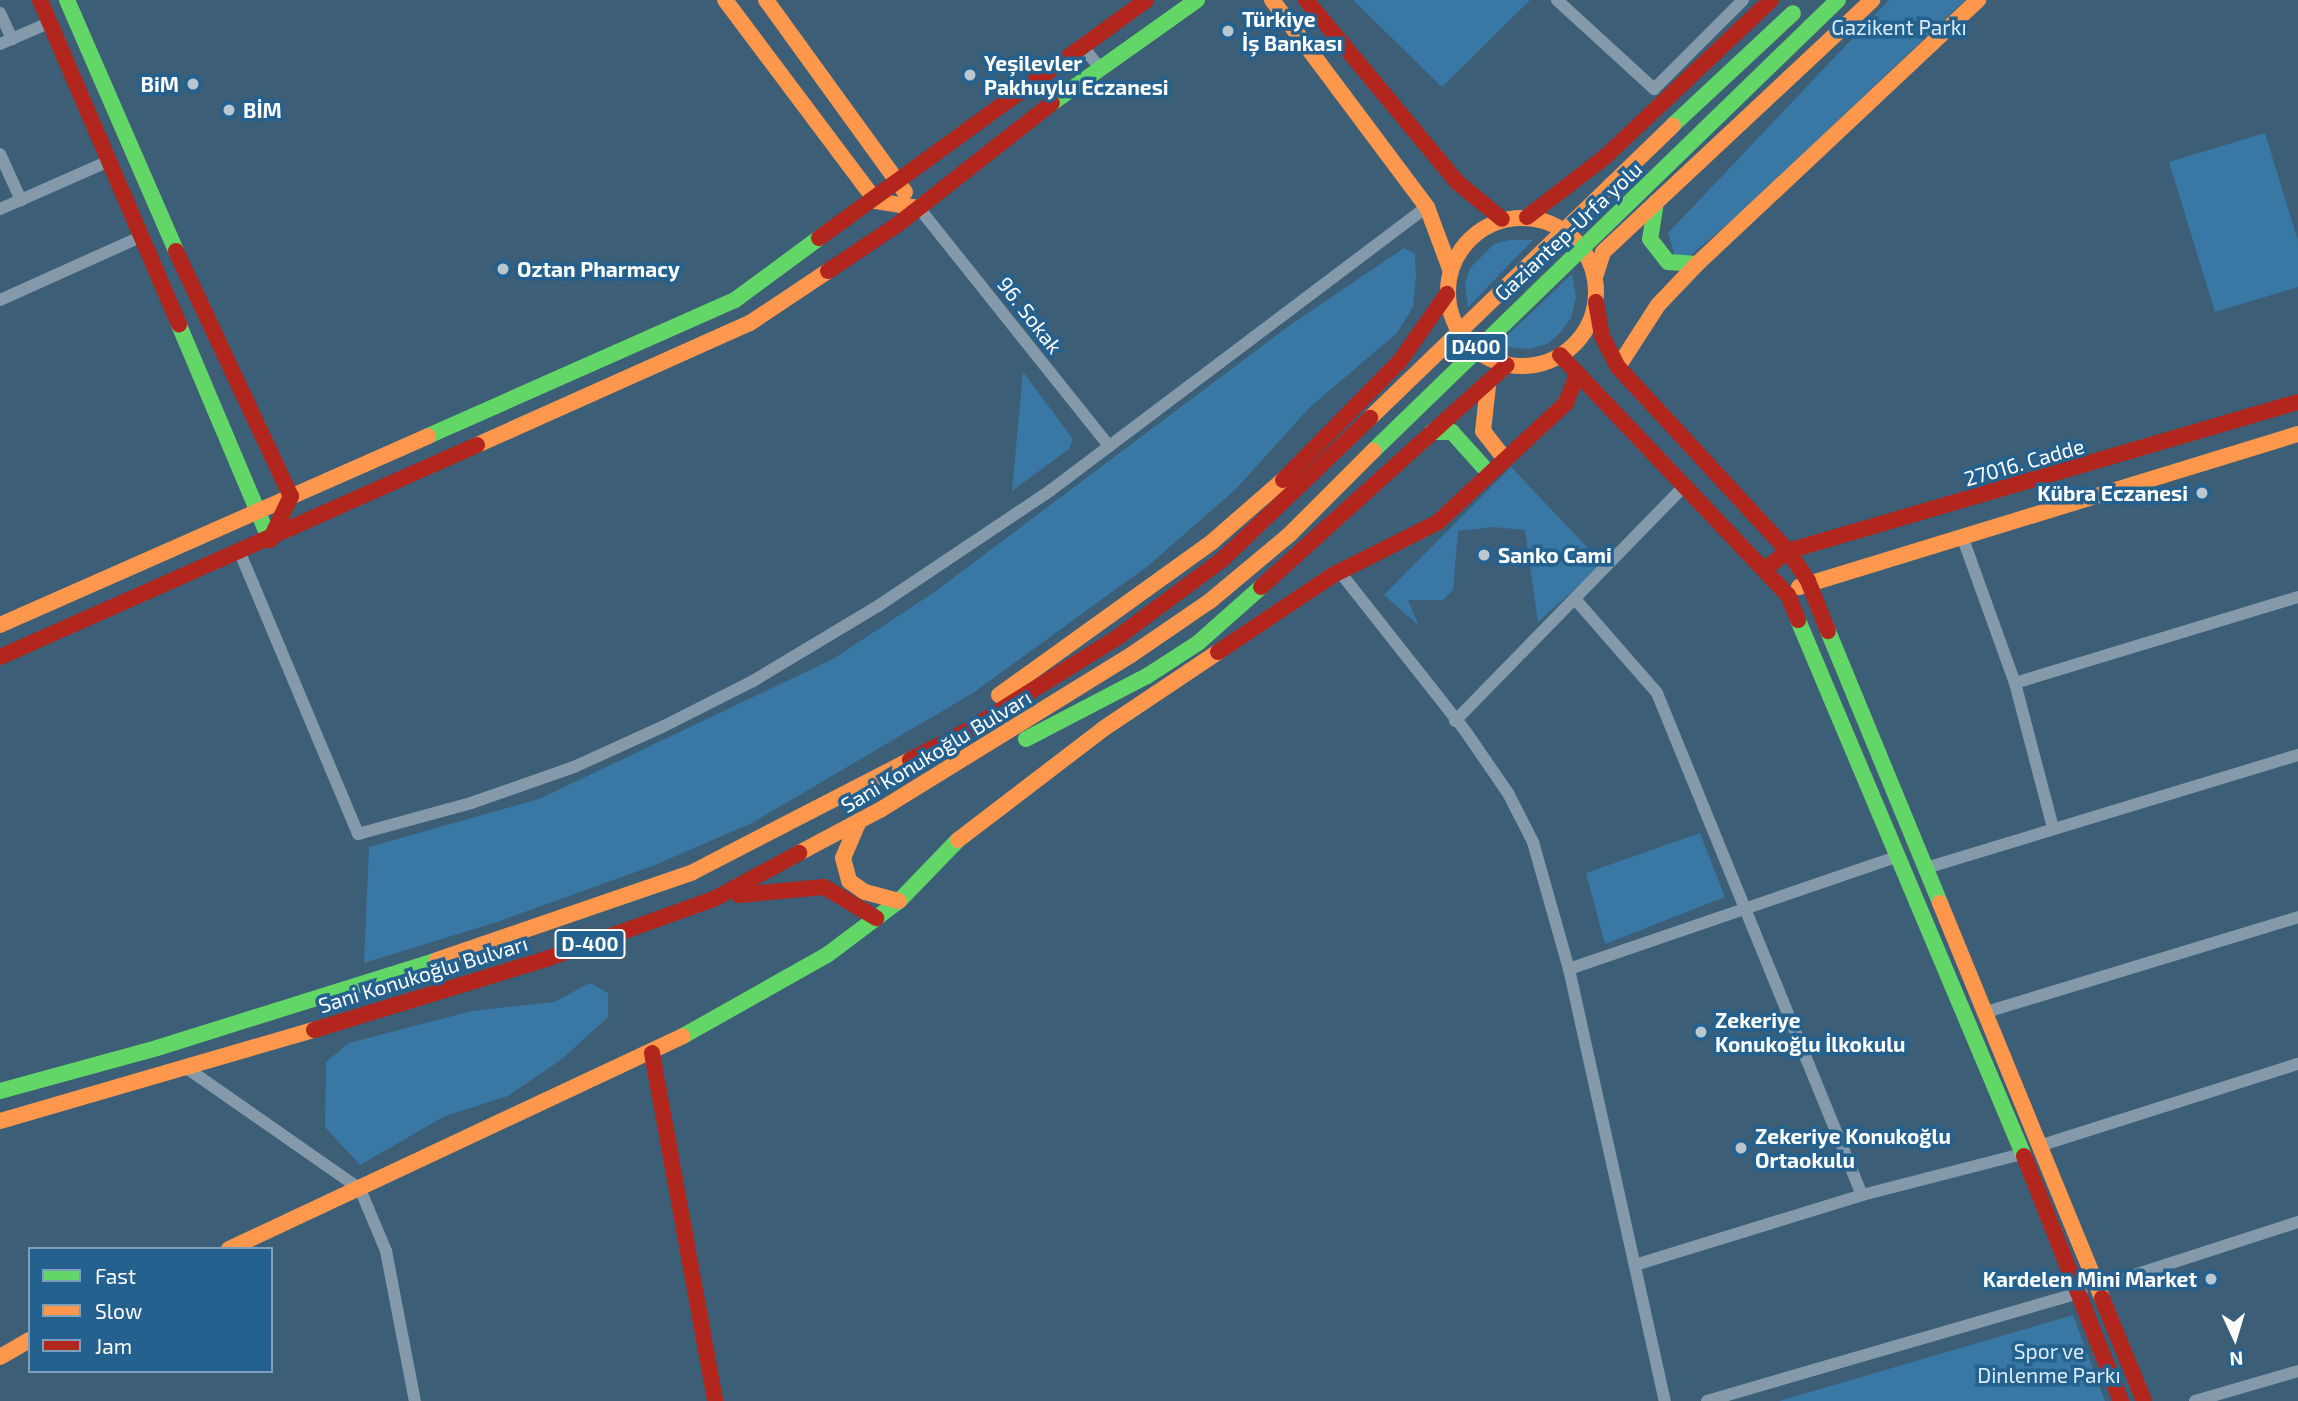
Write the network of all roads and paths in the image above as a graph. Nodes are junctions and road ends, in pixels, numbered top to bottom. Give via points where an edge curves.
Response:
1 (40, 0) edge
2 (67, 0) edge
3 (725, 0) edge
4 (766, 0) edge
5 (1146, 0) edge
6 (1197, 0) edge
7 (1272, 0) edge
8 (1306, 0) edge
9 (1557, 0) edge
10 (1743, 0) edge
11 (1770, 0) edge
12 (1805, 0) edge
13 (1838, 0) edge
14 (1871, 0) edge
15 (1978, 0) edge
16 (0, 13) edge
17 (51, 22) junction
18 (6, 42) edge
19 (1083, 47) junction
20 (1101, 69) junction
21 (0, 154) edge
22 (111, 160) junction
23 (899, 184) junction
24 (21, 200) junction
25 (876, 201) junction
26 (1656, 202) junction
27 (1427, 207) junction
28 (919, 208) junction
29 (0, 209) edge
30 (1527, 217) junction
31 (1503, 219) junction
32 (140, 237) junction
33 (1697, 264) junction
34 (1450, 269) junction
35 (1595, 277) junction
36 (1447, 294) junction
37 (0, 300) edge
38 (1596, 302) junction
39 (1560, 355) junction
40 (1507, 365) junction
41 (1618, 367) junction
42 (1577, 374) junction
43 (1488, 386) junction
44 (2298, 402) edge
45 (1432, 432) junction
46 (2298, 434) edge
47 (1110, 446) junction
48 (1504, 458) junction
49 (1488, 472) junction
50 (1684, 485) junction
51 (291, 496) junction
52 (256, 511) junction
53 (1962, 536) junction
54 (270, 540) junction
55 (1788, 551) junction
56 (240, 553) junction
57 (1765, 569) junction
58 (1339, 572) junction
59 (1808, 581) junction
60 (1788, 595) junction
61 (2298, 597) edge
62 (1576, 600) junction
63 (0, 625) edge
64 (1118, 637) joint
65 (1131, 655) joint
66 (0, 657) edge
67 (2015, 683) junction
68 (1455, 721) junction
69 (2298, 755) edge
70 (881, 776) junction
71 (880, 810) junction
72 (859, 821) junction
73 (2053, 828) junction
74 (1896, 858) junction
75 (1926, 868) junction
76 (714, 899) junction
77 (899, 901) junction
78 (1746, 908) junction
79 (2298, 917) edge
80 (876, 918) junction
81 (1569, 969) junction
82 (1983, 1013) junction
83 (652, 1053) junction
84 (2298, 1064) edge
85 (188, 1069) junction
86 (0, 1091) edge
87 (0, 1121) edge
88 (2042, 1145) junction
89 (2022, 1154) junction
90 (360, 1189) junction
91 (1862, 1195) junction
92 (2298, 1222) edge
93 (233, 1247) edge
94 (1635, 1265) junction
95 (2100, 1286) junction
96 (2081, 1292) junction
97 (28, 1341) edge
98 (0, 1357) edge
99 (2298, 1371) edge
100 (415, 1401) edge
101 (716, 1401) edge
102 (1665, 1401) edge
103 (1707, 1401) edge
104 (2122, 1401) edge
105 (2144, 1401) edge
106 (2195, 1401) edge

1 - 17 main road
2 - 51 main road via 153,205
3 - 25 main road
4 - 23 main road
5 - 19 main road
6 - 20 main road
7 - 27 main road
8 - 31 main road via 1457,182
9 - 10 street via 1654,89
11 - 30 main road via 1605,158
12 - 64 main road, Gaziantep-Urfa yolu / D400, bridge via 1496,292 1273,514 1223,559
13 - 65 main road, Gaziantep-Urfa yolu / D400, bridge via 1483,340 1289,535 1210,601
14 - 26 main road via 1783,88
15 - 33 main road
16 - 18 street
17 - 18 street
17 - 22 main road
19 - 20 street
19 - 23 main road
20 - 28 main road
21 - 24 street
22 - 24 street
22 - 32 main road
23 - 25 main road
23 - 28 main road
24 - 29 street
25 - 28 main road
25 - 51 main road via 735,300
26 - 33 main road via 1650,239 1668,262
26 - 35 main road via 1603,252
27 - 34 main road
27 - 47 street
28 - 47 street, 96. Sokak
28 - 54 main road via 750,323
30 - 31 main road
30 - 35 main road via 1551,223 1572,236 1587,254
31 - 34 main road via 1480,230 1461,247
32 - 37 street
32 - 52 main road
33 - 41 main road via 1658,305
34 - 36 main road
35 - 38 main road
36 - 40 main road via 1451,318 1464,340 1493,362
36 - 70 main road via 1400,361 1271,492 1160,580
38 - 39 main road via 1589,325
38 - 41 main road via 1602,336
39 - 40 main road via 1532,366
39 - 42 main road
40 - 43 main road
41 - 55 main road
42 - 48 main road via 1566,403
42 - 50 main road
43 - 45 main road
43 - 48 main road via 1483,431
44 - 55 main road, 27016. Cadde
45 - 49 main road via 1452,432
45 - 71 main road via 1198,643 1103,700
46 - 53 main road
47 - 56 street via 878,606 753,681 574,767 358,834
48 - 49 main road
49 - 58 main road via 1438,522
50 - 57 main road
50 - 62 street
51 - 52 main road
51 - 54 main road
52 - 54 main road
52 - 63 main road
53 - 59 main road
53 - 67 street
54 - 56 main road
55 - 57 main road, 27016. Cadde
55 - 59 main road
56 - 66 main road
57 - 60 main road
58 - 68 street
58 - 77 main road via 1103,729 973,825
59 - 60 main road
59 - 75 main road
60 - 74 main road
61 - 67 street
62 - 68 street
62 - 78 street via 1657,693
64 - 70 main road, Sani Konukoğlu Bulvarı / D-400 via 1065,674
65 - 71 main road, Sani Konukoğlu Bulvarı / D-400
67 - 73 street
68 - 81 street via 1508,793 1533,842
69 - 73 street
70 - 86 main road, Sani Konukoğlu Bulvarı / D-400 via 691,873 597,908 157,1048
71 - 72 main road, Sani Konukoğlu Bulvarı / D-400
72 - 76 main road, Sani Konukoğlu Bulvarı / D-400
72 - 77 main road via 843,858 849,881 865,892
73 - 75 street
74 - 78 street
74 - 89 main road
75 - 82 main road
76 - 80 main road via 777,888 824,887
76 - 85 main road, Sani Konukoğlu Bulvarı / D-400 via 624,933
77 - 80 main road
78 - 81 street
78 - 91 street
79 - 82 street
80 - 83 main road via 827,955
81 - 94 street
82 - 88 main road
83 - 90 main road
83 - 101 main road
84 - 88 street
85 - 87 main road, Sani Konukoğlu Bulvarı / D-400
85 - 90 street
88 - 95 main road
89 - 91 street
89 - 96 main road
90 - 93 main road
90 - 100 street via 386,1251
91 - 94 street
92 - 95 street
94 - 102 street
95 - 105 main road
96 - 103 street
96 - 104 main road
97 - 98 main road
99 - 106 street

